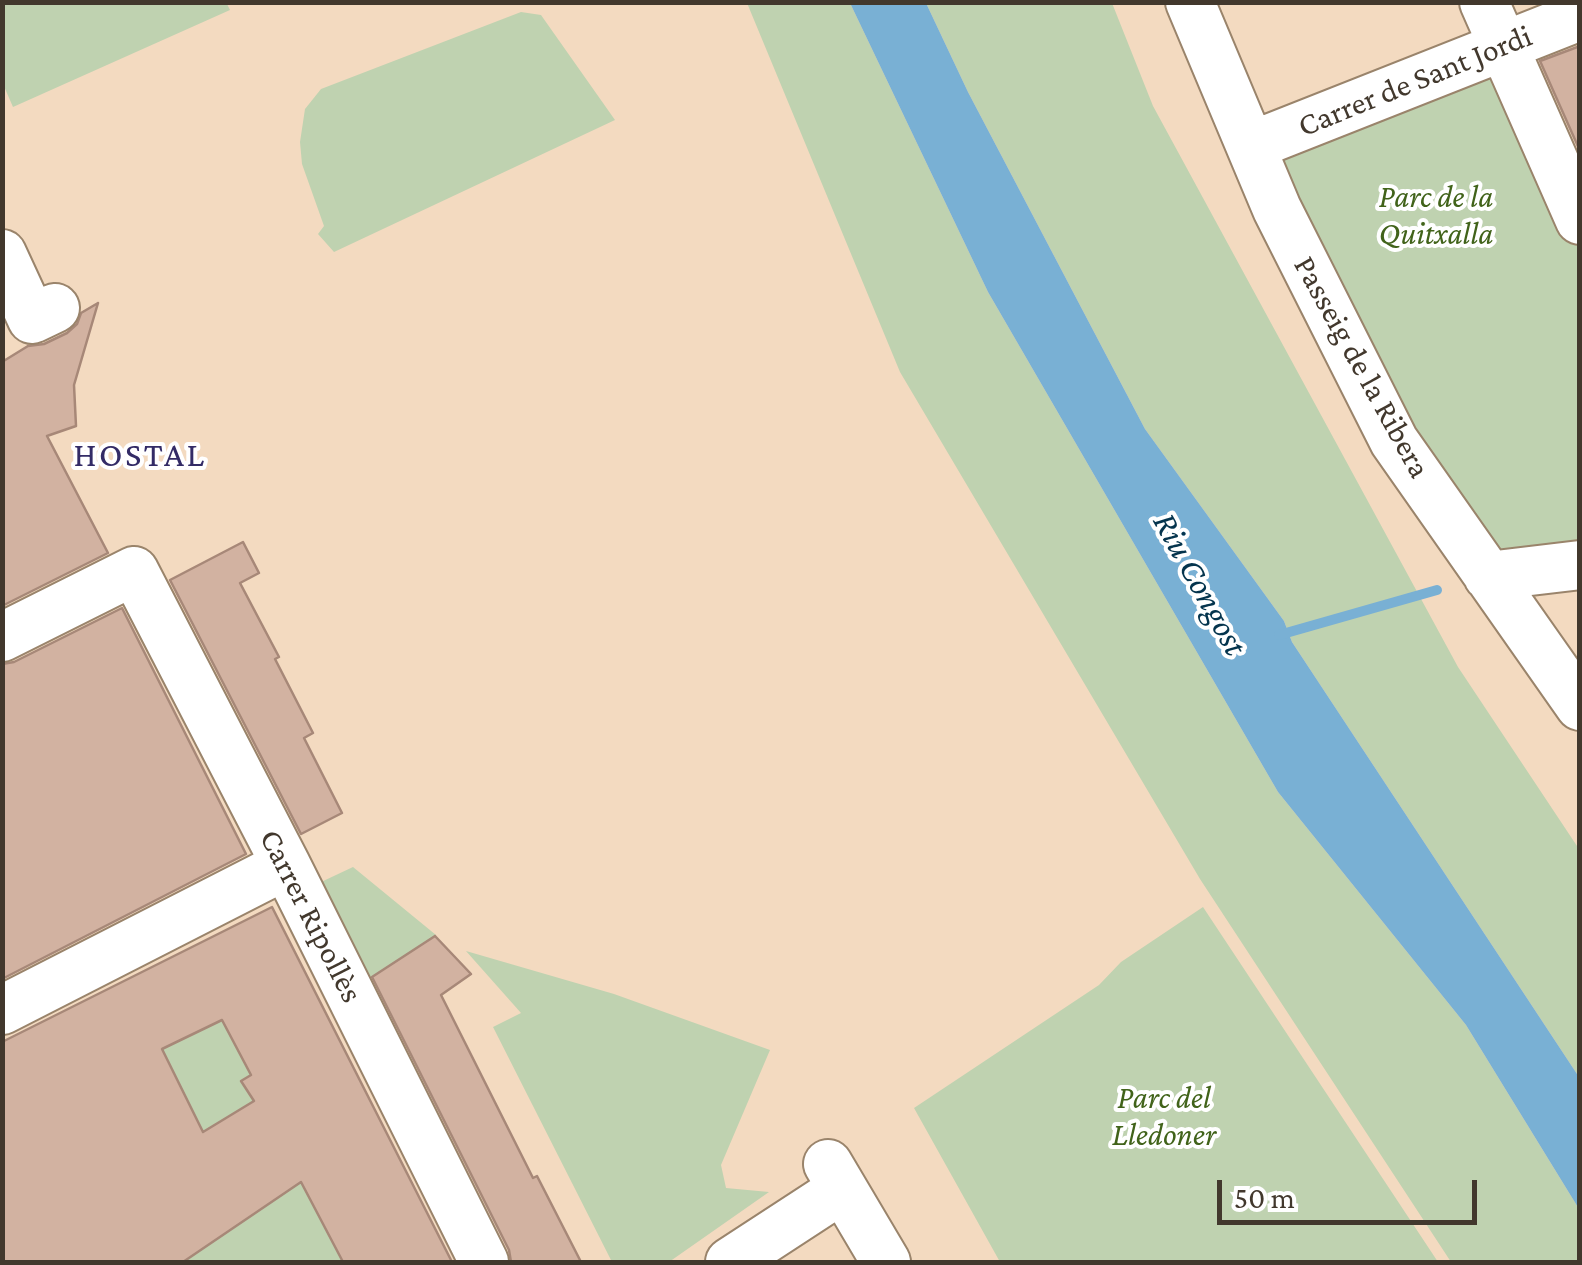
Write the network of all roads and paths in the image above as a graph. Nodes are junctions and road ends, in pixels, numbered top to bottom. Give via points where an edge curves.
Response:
1 (1190, 2) edge
2 (1484, 2) edge
3 (1580, 16) edge
4 (1503, 46) junction
5 (1250, 146) junction
6 (1580, 220) edge
7 (2, 254) edge
8 (43, 314) dead end
9 (1580, 565) edge
10 (1488, 576) junction
11 (2, 637) edge
12 (1580, 706) edge
13 (286, 865) junction
14 (2, 1010) edge
15 (484, 1262) edge
16 (730, 1262) edge
17 (886, 1262) edge

1 - 5 street, Passeig de la Ribera
2 - 4 street
3 - 4 street, Carrer de Sant Jordi
4 - 5 street, Carrer de Sant Jordi
4 - 6 street
5 - 10 street, Passeig de la Ribera via 1394,441
7 - 8 street
9 - 10 street
10 - 12 street, Passeig de la Ribera
11 - 13 street, Carrer Ripollès via 134,571
13 - 14 street
13 - 15 street, Carrer Ripollès
16 - 17 street via 835,1176

